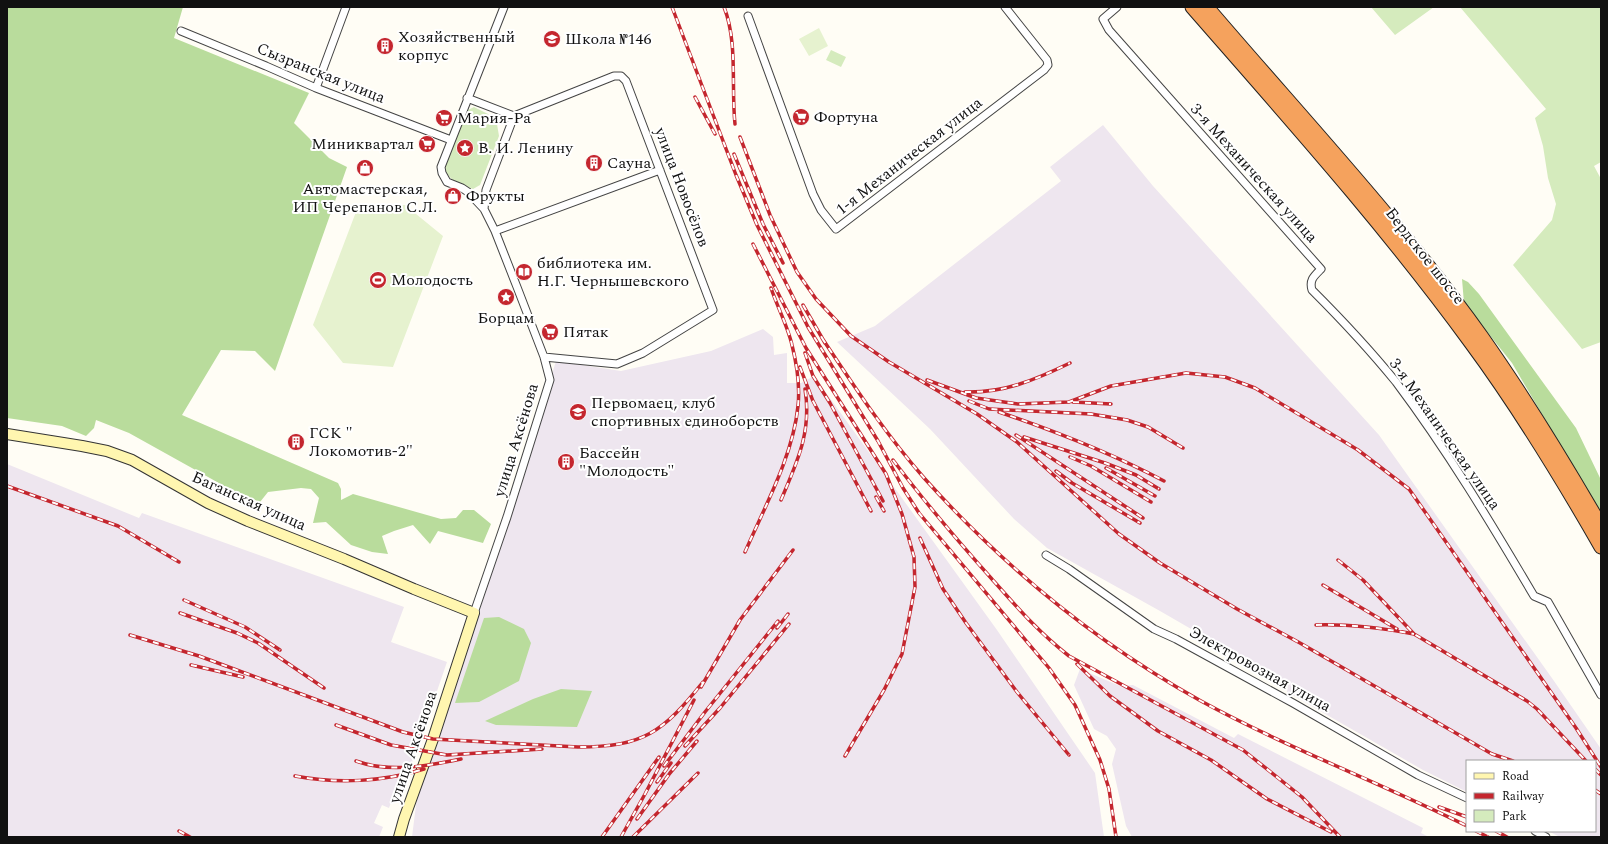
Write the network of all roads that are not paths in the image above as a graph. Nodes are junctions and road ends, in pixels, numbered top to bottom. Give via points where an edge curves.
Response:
1 (346, 7) edge
2 (504, 7) edge
3 (1005, 7) edge
4 (1117, 7) edge
5 (1192, 7) edge
6 (1207, 7) edge
7 (748, 16) dead end
8 (181, 31) dead end
9 (316, 88) junction
10 (468, 98) junction
11 (514, 116) junction
12 (451, 140) junction
13 (660, 170) junction
14 (484, 209) junction
15 (495, 231) junction
16 (544, 357) junction
17 (7, 434) edge
18 (1601, 526) edge
19 (1601, 547) edge
20 (1046, 554) dead end
21 (474, 613) junction
22 (1601, 695) edge
23 (1466, 798) edge
24 (1537, 832) edge
25 (399, 837) edge
26 (1546, 837) edge

1 - 9 street
2 - 10 street, улица Аксёнова
3 - 7 street, 1-я Механическая улица via 1048,60 1048,65 836,229 821,210 813,194
4 - 22 street, 3-я Механическая улица via 1103,19 1109,30 1321,269 1311,280 1312,290 1395,382 1469,486 1534,596 1548,602
5 - 19 highway, Бердское шоссе via 1374,218 1458,325 1557,471
6 - 18 highway, Бердское шоссе via 1384,212 1482,337 1526,402
8 - 9 street, Сызранская улица
9 - 12 street, Сызранская улица
10 - 11 street
10 - 12 street, улица Аксёнова
11 - 13 street, улица Новосёлов via 614,76 621,76 626,81
11 - 14 street via 486,190
12 - 14 street, улица Аксёнова via 441,167 442,173 447,182 468,192
13 - 15 street
13 - 16 street, улица Новосёлов via 713,310 643,354 617,364
14 - 15 street, улица Аксёнова
15 - 16 street, улица Аксёнова
16 - 21 street, улица Аксёнова via 550,380 508,517
17 - 21 street, Баганская улица via 107,451 132,460 208,503 248,521
20 - 23 street, Электровозная улица via 1154,628 1286,699 1418,775
21 - 25 street, улица Аксёнова
24 - 26 street

